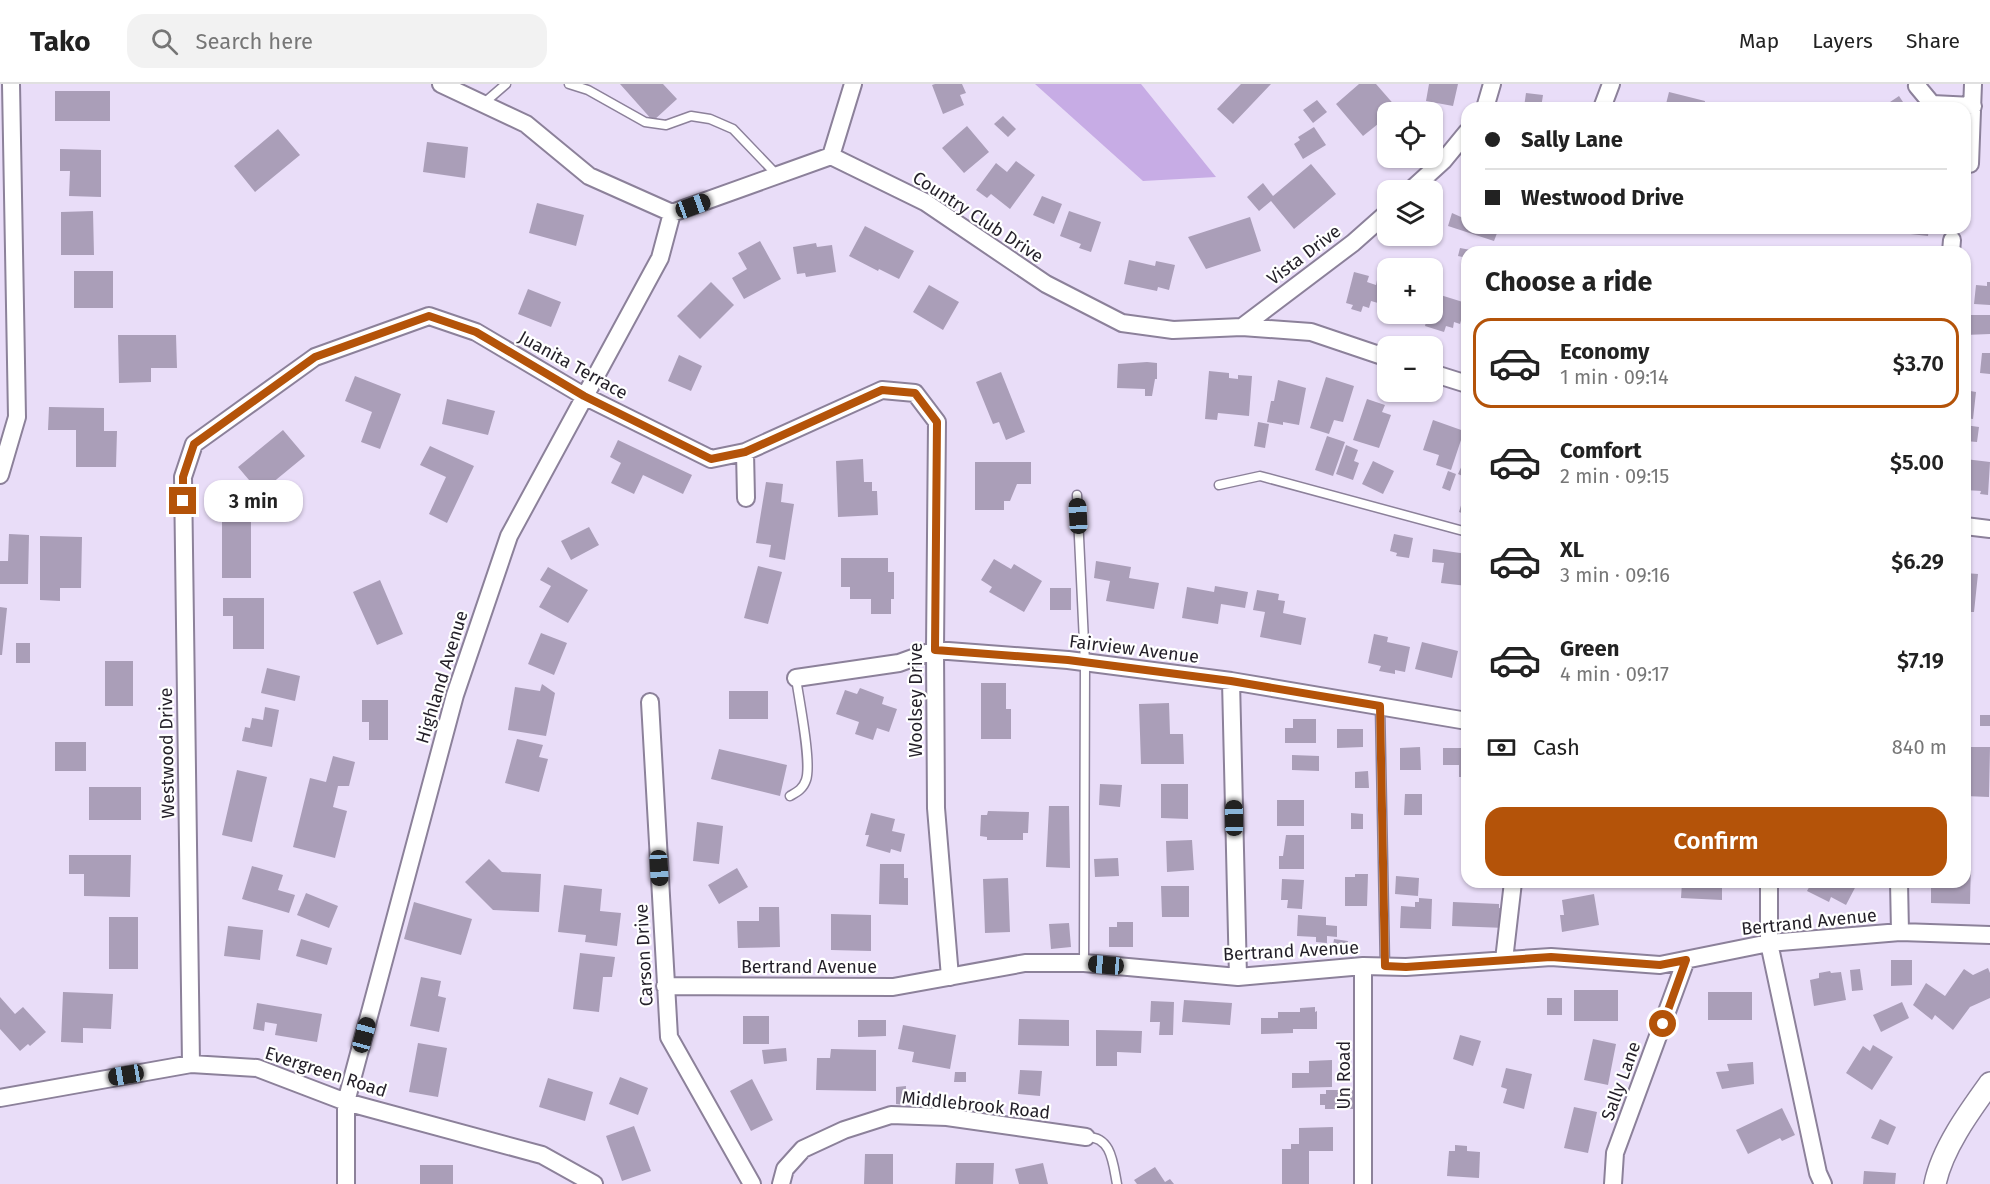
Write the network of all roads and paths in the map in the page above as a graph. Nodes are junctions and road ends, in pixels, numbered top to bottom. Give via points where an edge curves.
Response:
1 (11, 84) edge
2 (441, 84) edge
3 (506, 84) edge
4 (568, 84) edge
5 (853, 84) edge
6 (1492, 84) edge
7 (1611, 84) edge
8 (1918, 84) edge
9 (1973, 84) edge
10 (1487, 102) edge
11 (1604, 102) edge
12 (1930, 102) edge
13 (484, 103) junction
14 (1973, 106) joint
15 (1461, 139) edge
16 (1971, 145) edge
17 (831, 156) junction
18 (777, 175) junction
19 (1422, 180) edge
20 (672, 213) junction
21 (1377, 222) edge
22 (1242, 327) junction
23 (1377, 354) edge
24 (1443, 376) edge
25 (1461, 382) edge
26 (584, 396) junction
27 (937, 422) joint
28 (194, 444) joint
29 (745, 452) junction
30 (0, 475) edge
31 (1219, 485) dead end
32 (1077, 495) dead end
33 (746, 498) dead end
34 (1971, 527) edge
35 (1990, 529) edge
36 (1461, 530) edge
37 (935, 650) junction
38 (1085, 663) junction
39 (796, 678) joint
40 (1231, 681) junction
41 (650, 702) dead end
42 (1380, 706) junction
43 (1461, 720) edge
44 (789, 796) dead end
45 (1512, 888) edge
46 (1769, 888) edge
47 (1899, 888) edge
48 (1900, 932) junction
49 (1990, 935) edge
50 (1769, 943) junction
51 (1504, 960) junction
52 (1686, 960) junction
53 (1084, 963) junction
54 (1364, 966) junction
55 (1385, 966) junction
56 (950, 977) junction
57 (1238, 978) junction
58 (665, 986) junction
59 (191, 1064) junction
60 (1990, 1083) edge
61 (0, 1098) edge
62 (346, 1102) junction
63 (1086, 1137) joint
64 (346, 1184) edge
65 (594, 1184) edge
66 (752, 1184) edge
67 (781, 1184) edge
68 (1117, 1184) edge
69 (1364, 1184) edge
70 (1613, 1184) edge
71 (1823, 1184) edge
72 (1935, 1184) edge

1 - 30 street via 17,417
2 - 13 street
3 - 13 lane
4 - 18 lane via 588,90 645,122 666,125 691,117 710,119 733,129
5 - 17 street
6 - 10 street
7 - 11 street
8 - 12 street
9 - 14 street
13 - 20 street via 526,124 589,176
14 - 16 street
15 - 19 street
17 - 18 street
17 - 22 street, Country Club Drive via 925,202 1046,284 1122,323 1173,330
18 - 20 street
20 - 26 street, Highland Avenue via 660,258
21 - 22 street, Vista Drive
22 - 23 street, Country Club Drive via 1311,332
24 - 25 street
26 - 28 street, Juanita Terrace via 476,332 429,316 315,357
26 - 29 street, Juanita Terrace via 711,459
26 - 62 street, Highland Avenue via 509,536 455,695
27 - 29 street, Juanita Terrace via 915,393 882,390
27 - 37 street, Woolsey Drive
28 - 59 street, Westwood Drive via 183,477
29 - 33 street
31 - 36 lane via 1260,476
32 - 38 lane
34 - 35 street
37 - 38 street, Fairview Avenue
37 - 39 street, Fairview Avenue via 899,663
37 - 56 street, Woolsey Drive via 936,808
38 - 40 street, Fairview Avenue
38 - 53 lane
39 - 44 lane via 806,780 800,791
40 - 42 street, Fairview Avenue
40 - 57 street
41 - 58 street, Carson Drive
42 - 43 street, Fairview Avenue
42 - 55 lane
45 - 51 street
46 - 50 street
47 - 48 street
48 - 49 street, Bertrand Avenue
48 - 50 street, Bertrand Avenue
50 - 52 street, Bertrand Avenue
50 - 71 street
51 - 52 street, Bertrand Avenue via 1551,957 1660,965
51 - 55 street, Bertrand Avenue
52 - 70 street, Sally Lane via 1615,1153
53 - 56 street, Bertrand Avenue via 1024,963
53 - 57 street, Bertrand Avenue
54 - 55 street, Bertrand Avenue
54 - 57 street, Bertrand Avenue
54 - 69 street, Un Road
56 - 58 street, Bertrand Avenue via 893,987
58 - 66 street, Carson Drive via 669,1037
59 - 61 street, Evergreen Road
59 - 62 street, Evergreen Road via 257,1068
60 - 72 street via 1968,1112
62 - 64 street, Highland Avenue
62 - 65 street, Evergreen Road via 542,1155
63 - 67 street, Middlebrook Road via 947,1118 891,1115 803,1149 785,1169
63 - 68 lane via 1106,1144

